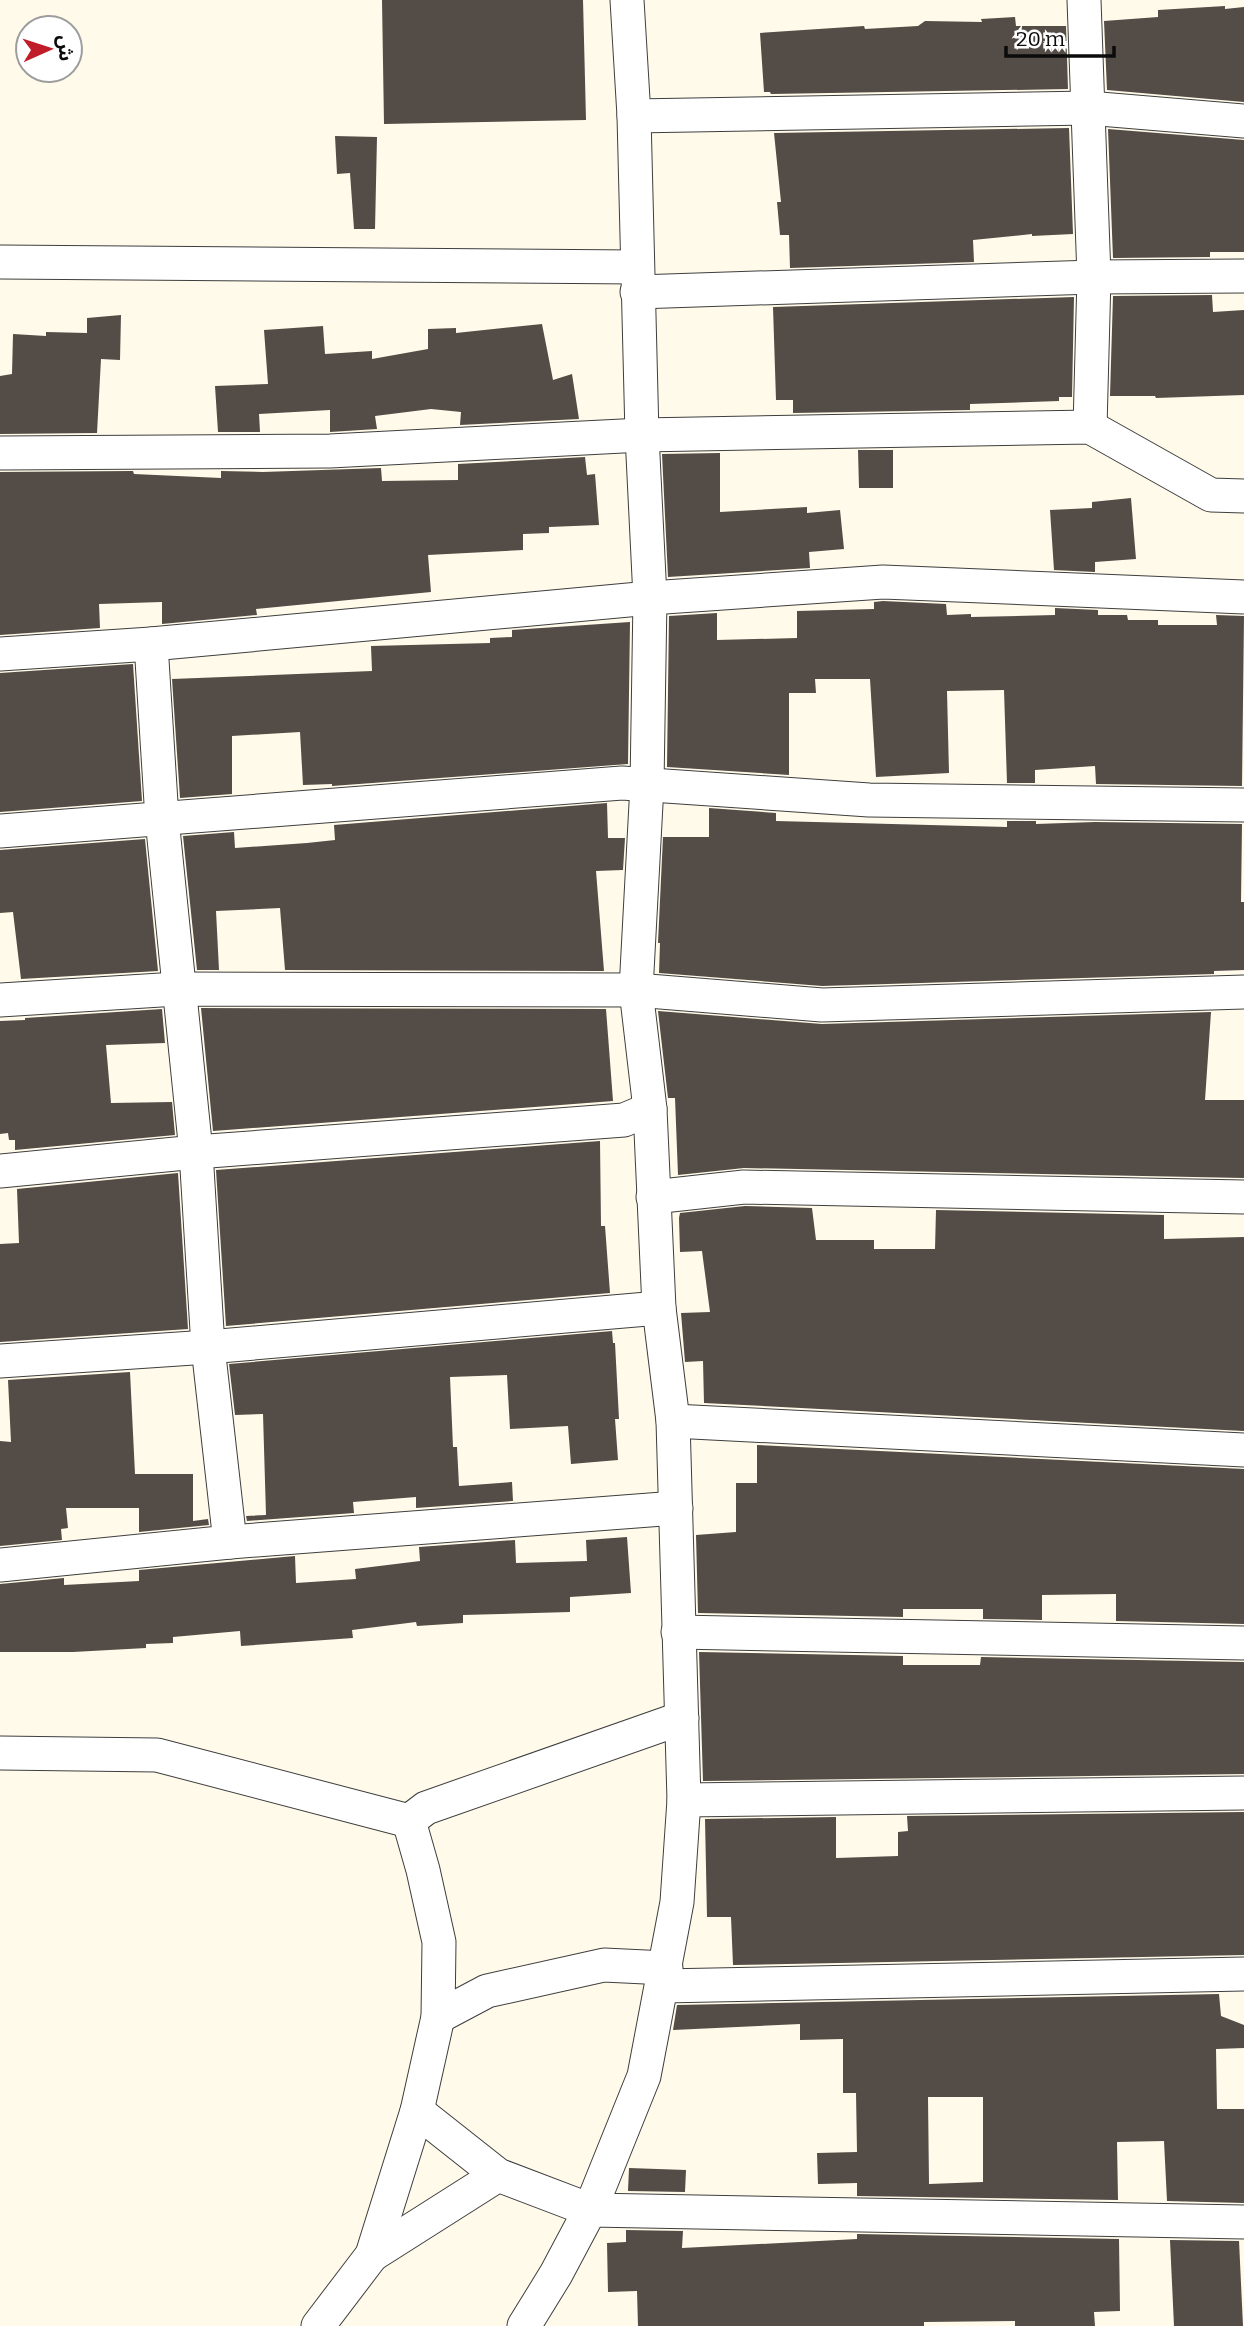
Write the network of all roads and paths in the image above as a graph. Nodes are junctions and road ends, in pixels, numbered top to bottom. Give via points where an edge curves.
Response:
1 (627, 0) edge
2 (1084, 0) edge
3 (1088, 108) junction
4 (634, 116) junction
5 (1244, 121) edge
6 (0, 262) edge
7 (1244, 276) edge
8 (1094, 277) junction
9 (637, 279) junction
10 (1090, 427) junction
11 (642, 435) junction
12 (0, 453) edge
13 (1244, 496) edge
14 (1244, 597) edge
15 (650, 598) junction
16 (151, 644) junction
17 (0, 654) edge
18 (647, 785) junction
19 (1244, 805) edge
20 (162, 819) junction
21 (0, 831) edge
22 (177, 989) junction
23 (636, 990) junction
24 (1244, 992) edge
25 (0, 1000) edge
26 (650, 1109) junction
27 (195, 1152) junction
28 (0, 1171) edge
29 (653, 1197) junction
30 (1244, 1197) edge
31 (659, 1308) junction
32 (208, 1347) junction
33 (0, 1361) edge
34 (673, 1421) junction
35 (1244, 1450) edge
36 (676, 1508) junction
37 (230, 1542) junction
38 (0, 1565) edge
39 (678, 1632) junction
40 (1244, 1643) edge
41 (682, 1717) junction
42 (0, 1753) edge
43 (1244, 1793) edge
44 (684, 1800) junction
45 (409, 1821) junction
46 (1244, 1975) edge
47 (664, 1977) junction
48 (438, 2017) junction
49 (417, 2110) junction
50 (498, 2175) junction
51 (590, 2210) junction
52 (1244, 2222) edge
53 (372, 2255) junction
54 (318, 2326) edge
55 (524, 2326) edge

1 - 4 street
2 - 3 street
3 - 4 street
3 - 5 street
3 - 8 street
4 - 9 street
6 - 9 street
7 - 8 street
8 - 9 street
8 - 10 street
9 - 11 street
10 - 11 street
10 - 13 street via 1211,495
11 - 12 street via 330,451
11 - 15 street
14 - 15 street via 883,582
15 - 16 street
15 - 18 street
16 - 17 street
16 - 20 street
18 - 19 street via 869,800
18 - 20 street via 622,783
18 - 23 street
20 - 21 street
20 - 22 street
22 - 23 street
22 - 25 street
22 - 27 street
23 - 24 street via 822,1005
23 - 26 street
26 - 27 street via 624,1120
26 - 29 street
27 - 28 street
27 - 32 street
29 - 30 street via 744,1187
29 - 31 street
31 - 32 street
31 - 34 street
32 - 33 street
32 - 37 street
34 - 35 street
34 - 36 street
36 - 37 street
36 - 39 street
37 - 38 street
39 - 40 street
39 - 41 street
41 - 44 street
41 - 45 street via 426,1808
42 - 45 street via 157,1755
43 - 44 street
44 - 47 street via 677,1902
45 - 48 street via 439,1942
46 - 47 street
47 - 48 street via 604,1965 487,1991
47 - 51 street via 643,2076
48 - 49 street
49 - 50 street
49 - 53 street
50 - 51 street
50 - 53 street
51 - 52 street
51 - 55 street
53 - 54 street

